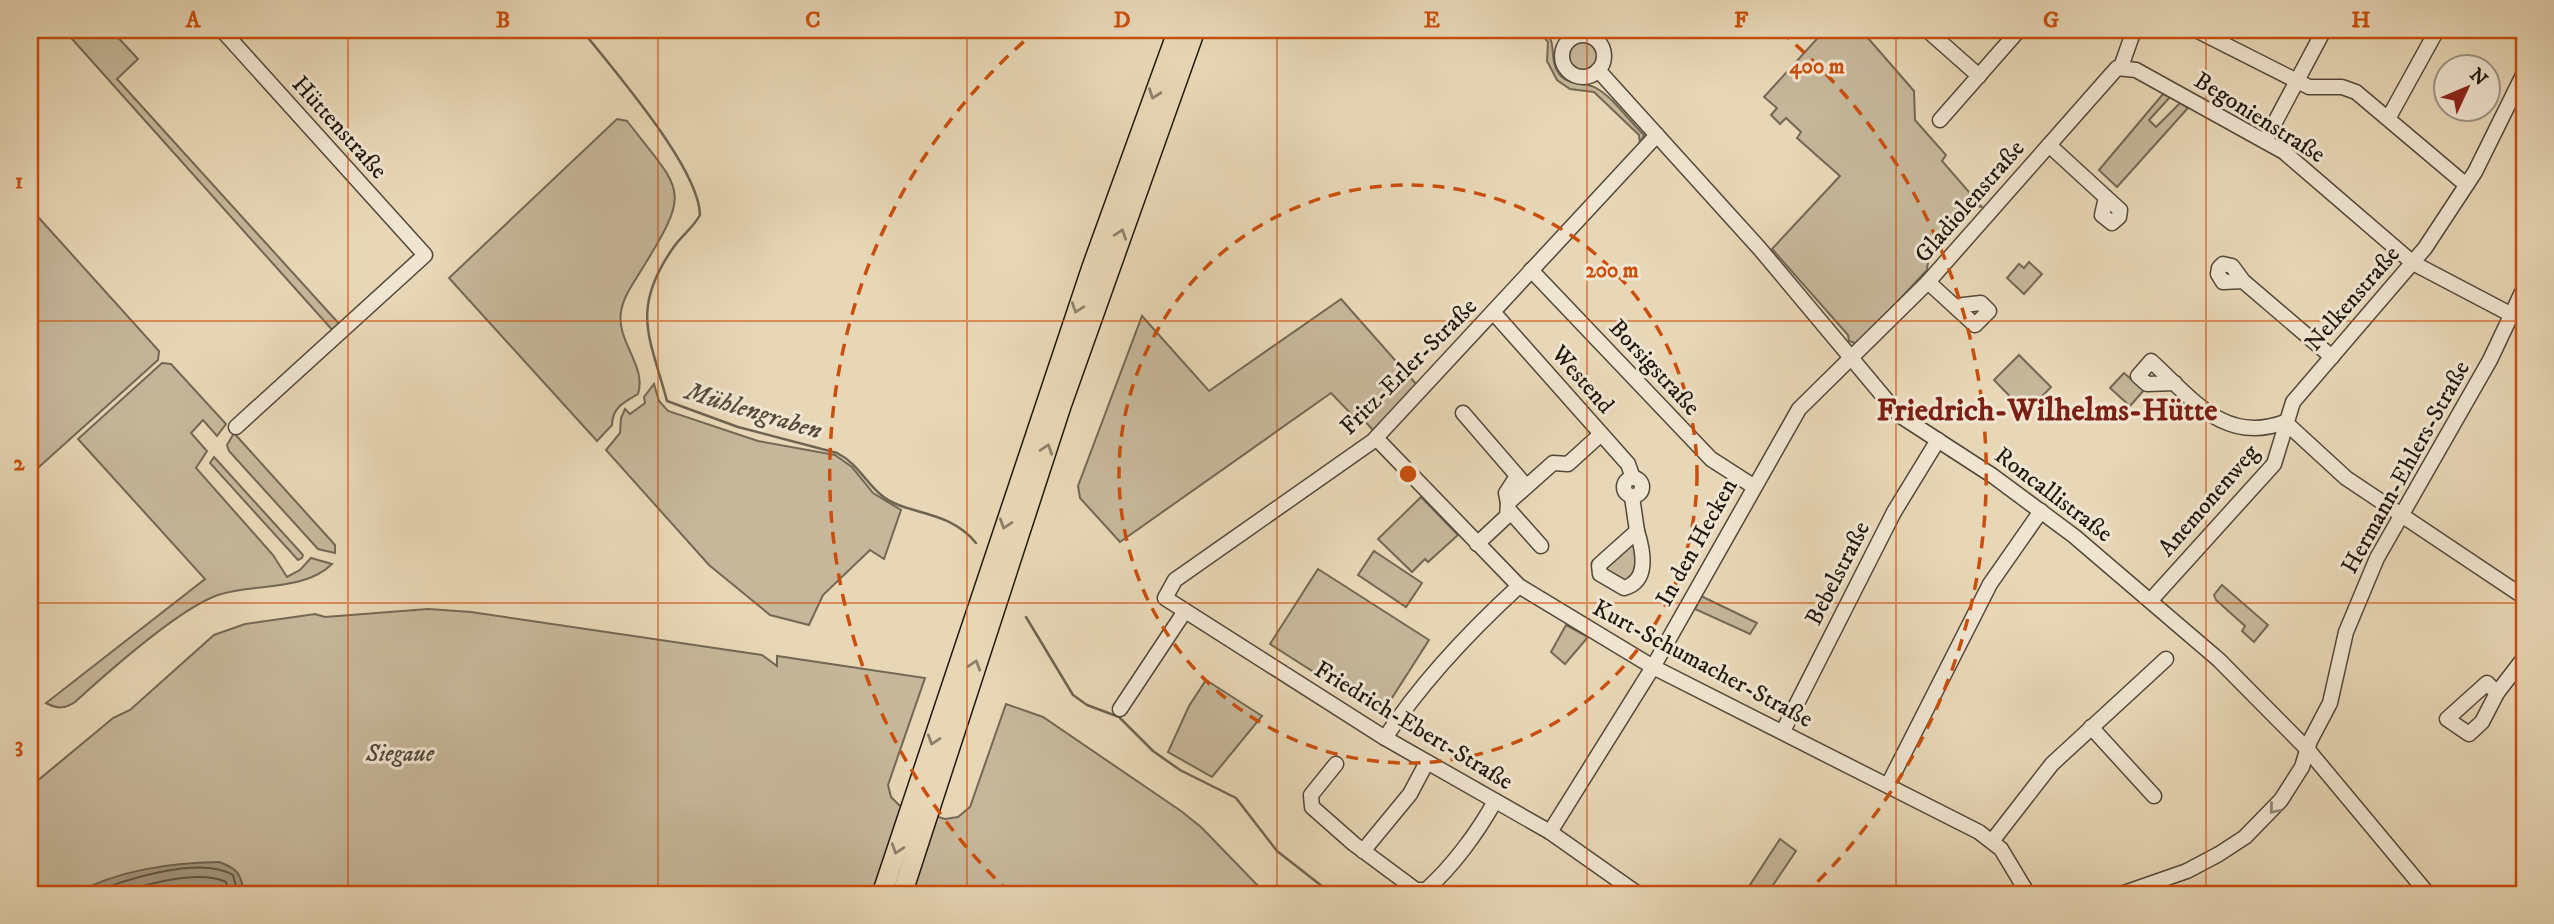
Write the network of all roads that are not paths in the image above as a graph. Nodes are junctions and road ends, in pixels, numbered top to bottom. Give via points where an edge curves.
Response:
1 (222, 30) edge
2 (1178, 30) edge
3 (1195, 30) edge
4 (1927, 30) edge
5 (2019, 30) edge
6 (2134, 30) edge
7 (2196, 30) edge
8 (2324, 30) edge
9 (2437, 30) edge
10 (1565, 34) edge
11 (1600, 34) edge
12 (2222, 36) edge
13 (2118, 68) junction
14 (1598, 70) junction
15 (2524, 73) edge
16 (1979, 76) junction
17 (2296, 82) junction
18 (2389, 117) junction
19 (1940, 120) dead end
20 (1657, 135) junction
21 (2265, 141) junction
22 (2049, 145) junction
23 (2465, 184) junction
24 (2106, 197) dead end
25 (2413, 263) junction
26 (1531, 270) junction
27 (2243, 281) dead end
28 (1928, 282) junction
29 (2524, 288) edge
30 (1955, 306) dead end
31 (1493, 313) junction
32 (2512, 315) junction
33 (2332, 357) junction
34 (1852, 358) junction
35 (2175, 383) dead end
36 (1463, 413) dead end
37 (2285, 422) junction
38 (236, 427) dead end
39 (1601, 434) junction
40 (1376, 438) junction
41 (1938, 440) junction
42 (1522, 481) junction
43 (1754, 486) junction
44 (1509, 507) junction
45 (2041, 511) junction
46 (2401, 514) junction
47 (1637, 531) dead end
48 (1477, 544) junction
49 (1541, 546) dead end
50 (1519, 586) junction
51 (2524, 597) edge
52 (1165, 598) joint
53 (2151, 600) junction
54 (1185, 611) junction
55 (2524, 658) edge
56 (2166, 659) dead end
57 (1653, 667) junction
58 (2497, 693) dead end
59 (1120, 709) dead end
60 (2091, 727) junction
61 (1783, 731) junction
62 (1384, 738) junction
63 (2308, 750) junction
64 (1427, 762) junction
65 (1335, 764) dead end
66 (1888, 785) junction
67 (2154, 796) dead end
68 (1495, 801) junction
69 (921, 807) junction
70 (1550, 832) junction
71 (1993, 841) junction
72 (1363, 851) junction
73 (882, 894) edge
74 (902, 894) edge
75 (1638, 894) edge
76 (2028, 894) edge
77 (2121, 894) edge
78 (2428, 894) edge

1 - 38 street, Hüttenstraße via 425,255
2 -> 69 highway via 1091,267
69 -> 3 highway
4 - 16 street
5 - 16 street
6 - 13 street, Gladiolenstraße
7 - 12 street
8 - 17 street
9 - 18 street
10 - 11 street
10 - 14 street via 1561,54 1567,70 1582,77
11 - 14 street via 1603,51
12 - 17 street
13 - 21 street, Begonienstraße via 2136,70
13 - 22 street, Gladiolenstraße
14 - 20 street, Roncallistraße
15 - 23 street, Nelkenstraße via 2475,173
16 - 19 street
17 - 18 street via 2320,89 2348,88
17 - 21 street
18 - 23 street
20 - 26 street, Fritz-Erler-Straße
20 - 34 street, Roncallistraße
21 - 25 street, Begonienstraße via 2303,166
22 - 24 street
22 - 28 street, Gladiolenstraße
23 - 25 street, Nelkenstraße
25 - 32 street, Begonienstraße
25 - 33 street, Nelkenstraße
26 - 31 street, Fritz-Erler-Straße
26 - 43 street, Borsigstraße via 1711,459
27 - 33 street
28 - 30 street
28 - 34 street, Gladiolenstraße
29 - 32 street, Hermann-Ehlers-Straße
31 - 39 street, Westend
31 - 40 street, Fritz-Erler-Straße
32 - 46 street, Hermann-Ehlers-Straße
33 - 37 street, Nelkenstraße via 2293,402
34 - 41 street, Roncallistraße via 1899,415
34 - 43 street, In den Hecken via 1799,409
35 - 37 street via 2224,425 2247,428
36 - 42 street
37 - 46 street via 2331,467
37 - 53 street, Anemonenweg via 2274,464
39 - 42 street via 1568,464 1553,463
39 - 47 street, Westend via 1628,464 1633,478 1624,487 1632,497
40 - 48 street, Kurt-Schumacher-Straße
40 - 52 street, Fritz-Erler-Straße via 1175,580
41 - 45 street, Roncallistraße
41 - 61 street, Bebelstraße via 1894,512
42 - 44 street
43 - 57 street, In den Hecken
44 - 48 street via 1507,516
44 - 49 street
45 - 53 street, Roncallistraße
45 - 66 street via 1990,584
46 - 51 street
46 - 63 street, Hermann-Ehlers-Straße via 2353,613 2332,697
48 - 50 street, Kurt-Schumacher-Straße
50 - 57 street, Kurt-Schumacher-Straße
50 - 62 street via 1470,631
52 - 54 street, Friedrich-Ebert-Straße
53 - 63 street, Roncallistraße via 2219,660
54 - 59 street
54 - 62 street, Friedrich-Ebert-Straße
55 - 58 street
56 - 60 street
57 - 61 street, Kurt-Schumacher-Straße
57 - 70 street, In den Hecken
60 - 67 street
60 - 71 street via 2045,771
61 - 66 street, Kurt-Schumacher-Straße
62 - 64 street, Friedrich-Ebert-Straße
63 -> 77 street, Hermann-Ehlers-Straße via 2281,800 2245,837 2187,871
63 - 78 street, Roncallistraße
64 - 68 street, Friedrich-Ebert-Straße
64 - 72 street via 1410,794
65 - 72 street via 1311,794 1311,803
66 - 71 street, Kurt-Schumacher-Straße
68 - 70 street, Friedrich-Ebert-Straße
68 - 72 street via 1481,827 1424,891 1413,888
69 -> 73 highway
69 - 74 highway
70 - 75 street, Friedrich-Ebert-Straße
71 - 76 street, Kurt-Schumacher-Straße

